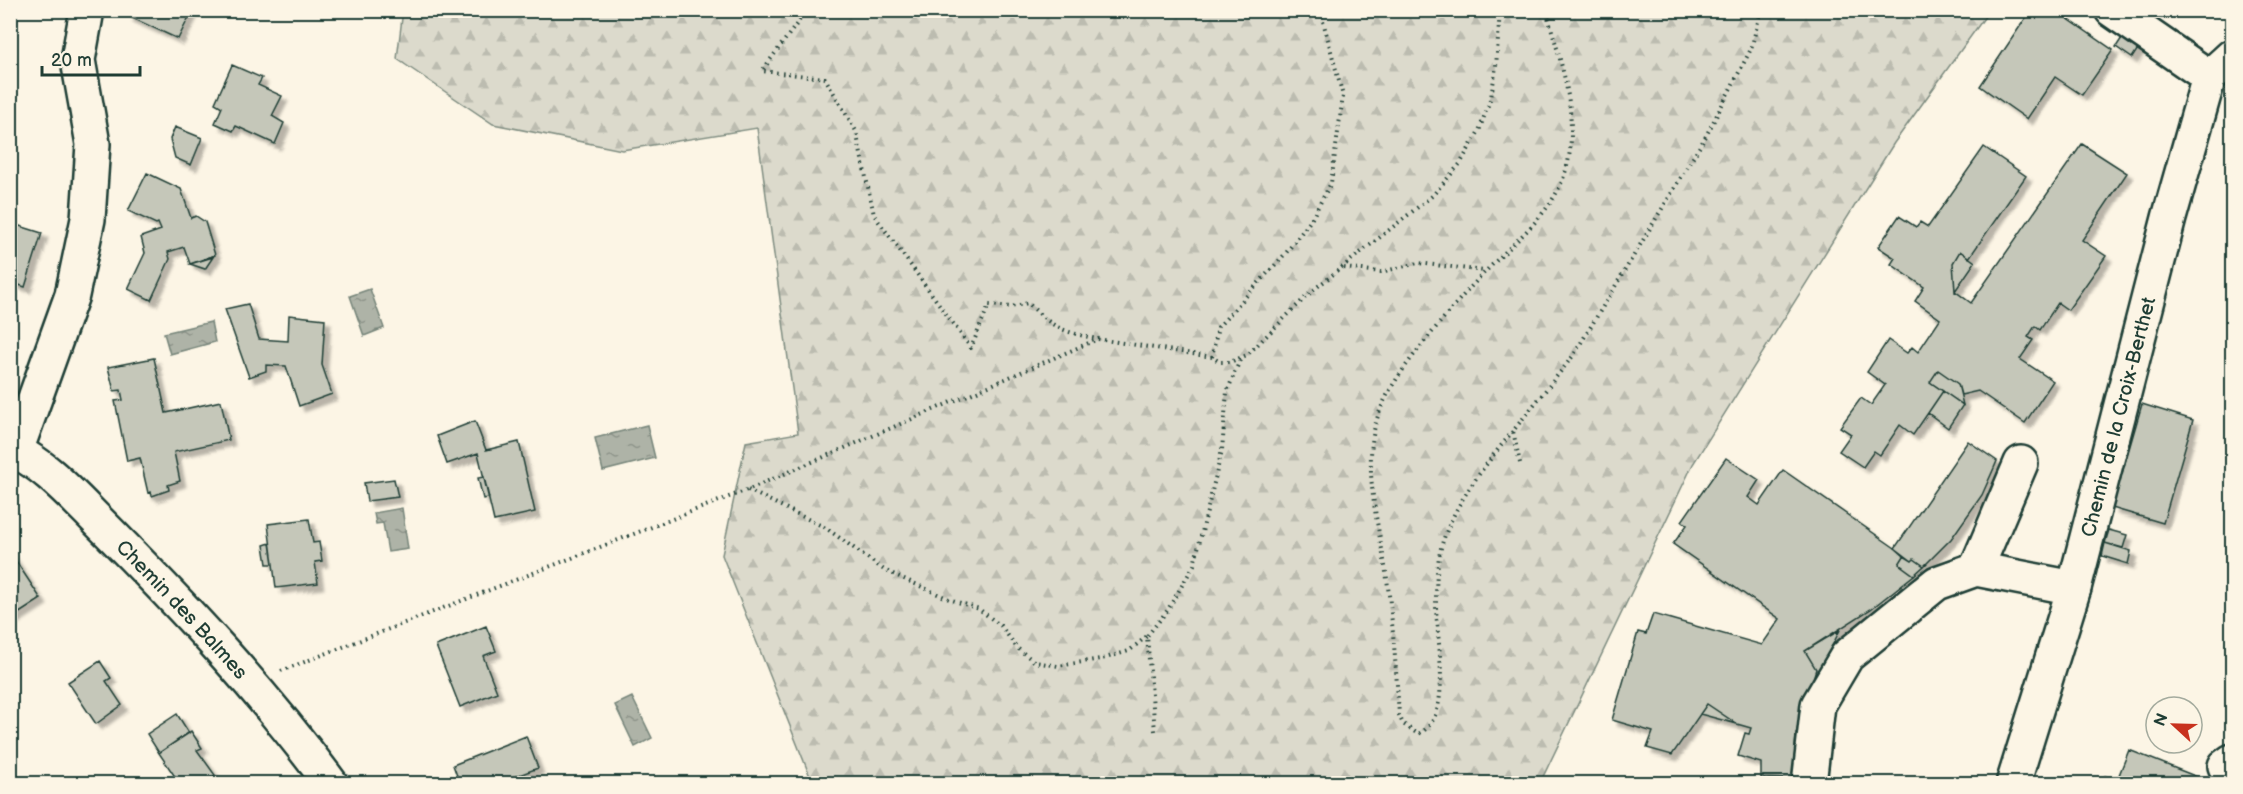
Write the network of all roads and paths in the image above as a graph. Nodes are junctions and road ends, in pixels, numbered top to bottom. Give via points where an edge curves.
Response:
1 (87, 10) edge
2 (807, 10) edge
3 (1320, 10) edge
4 (1500, 10) edge
5 (1546, 10) edge
6 (1761, 10) edge
7 (2112, 10) edge
8 (2221, 66) edge
9 (1344, 268) junction
10 (1485, 271) junction
11 (1098, 339) junction
12 (1212, 357) junction
13 (1241, 359) junction
14 (1513, 431) junction
15 (13, 450) edge
16 (1520, 463) dead end
17 (2021, 463) dead end
18 (747, 490) junction
19 (1976, 569) junction
20 (2074, 588) junction
21 (1148, 636) junction
22 (250, 683) junction
23 (1155, 731) dead end
24 (331, 783) edge
25 (1809, 783) edge
26 (2013, 783) edge

1 - 15 street, Chemin des Balmes via 78,60 93,144 88,219 72,295
2 - 11 path via 762,72 825,78 855,131 874,215 971,348 988,305 1011,307 1028,303 1050,325
3 - 12 path via 1342,96 1331,183 1311,220 1286,253 1218,327
4 - 9 path via 1491,97 1479,131 1460,164 1432,196
5 - 10 path via 1566,85 1571,130 1568,163 1554,199 1533,228
6 - 14 path via 1751,49 1706,136 1573,356
7 - 8 street
8 - 20 street, Chemin de la Croix-Berthet via 2169,218
9 - 10 path via 1381,272 1418,263
9 - 13 path via 1312,291
10 - 14 path via 1443,318 1389,391 1376,424 1370,455 1387,579 1399,715 1403,724 1418,734 1432,722 1440,692 1436,603 1443,539 1482,470
11 - 12 path
11 - 18 path
12 - 13 path via 1220,362
13 - 21 path via 1227,392 1222,450 1194,565
14 - 16 path
15 - 22 street, Chemin des Balmes via 66,488
17 - 19 street
18 - 21 path via 826,528 884,570 979,609 1035,662 1059,666 1106,658 1129,651
18 - 22 path
19 - 20 street
19 - 25 street via 1937,583 1847,656 1818,705
20 - 26 street, Chemin de la Croix-Berthet
21 - 23 path
22 - 24 street, Chemin des Balmes

